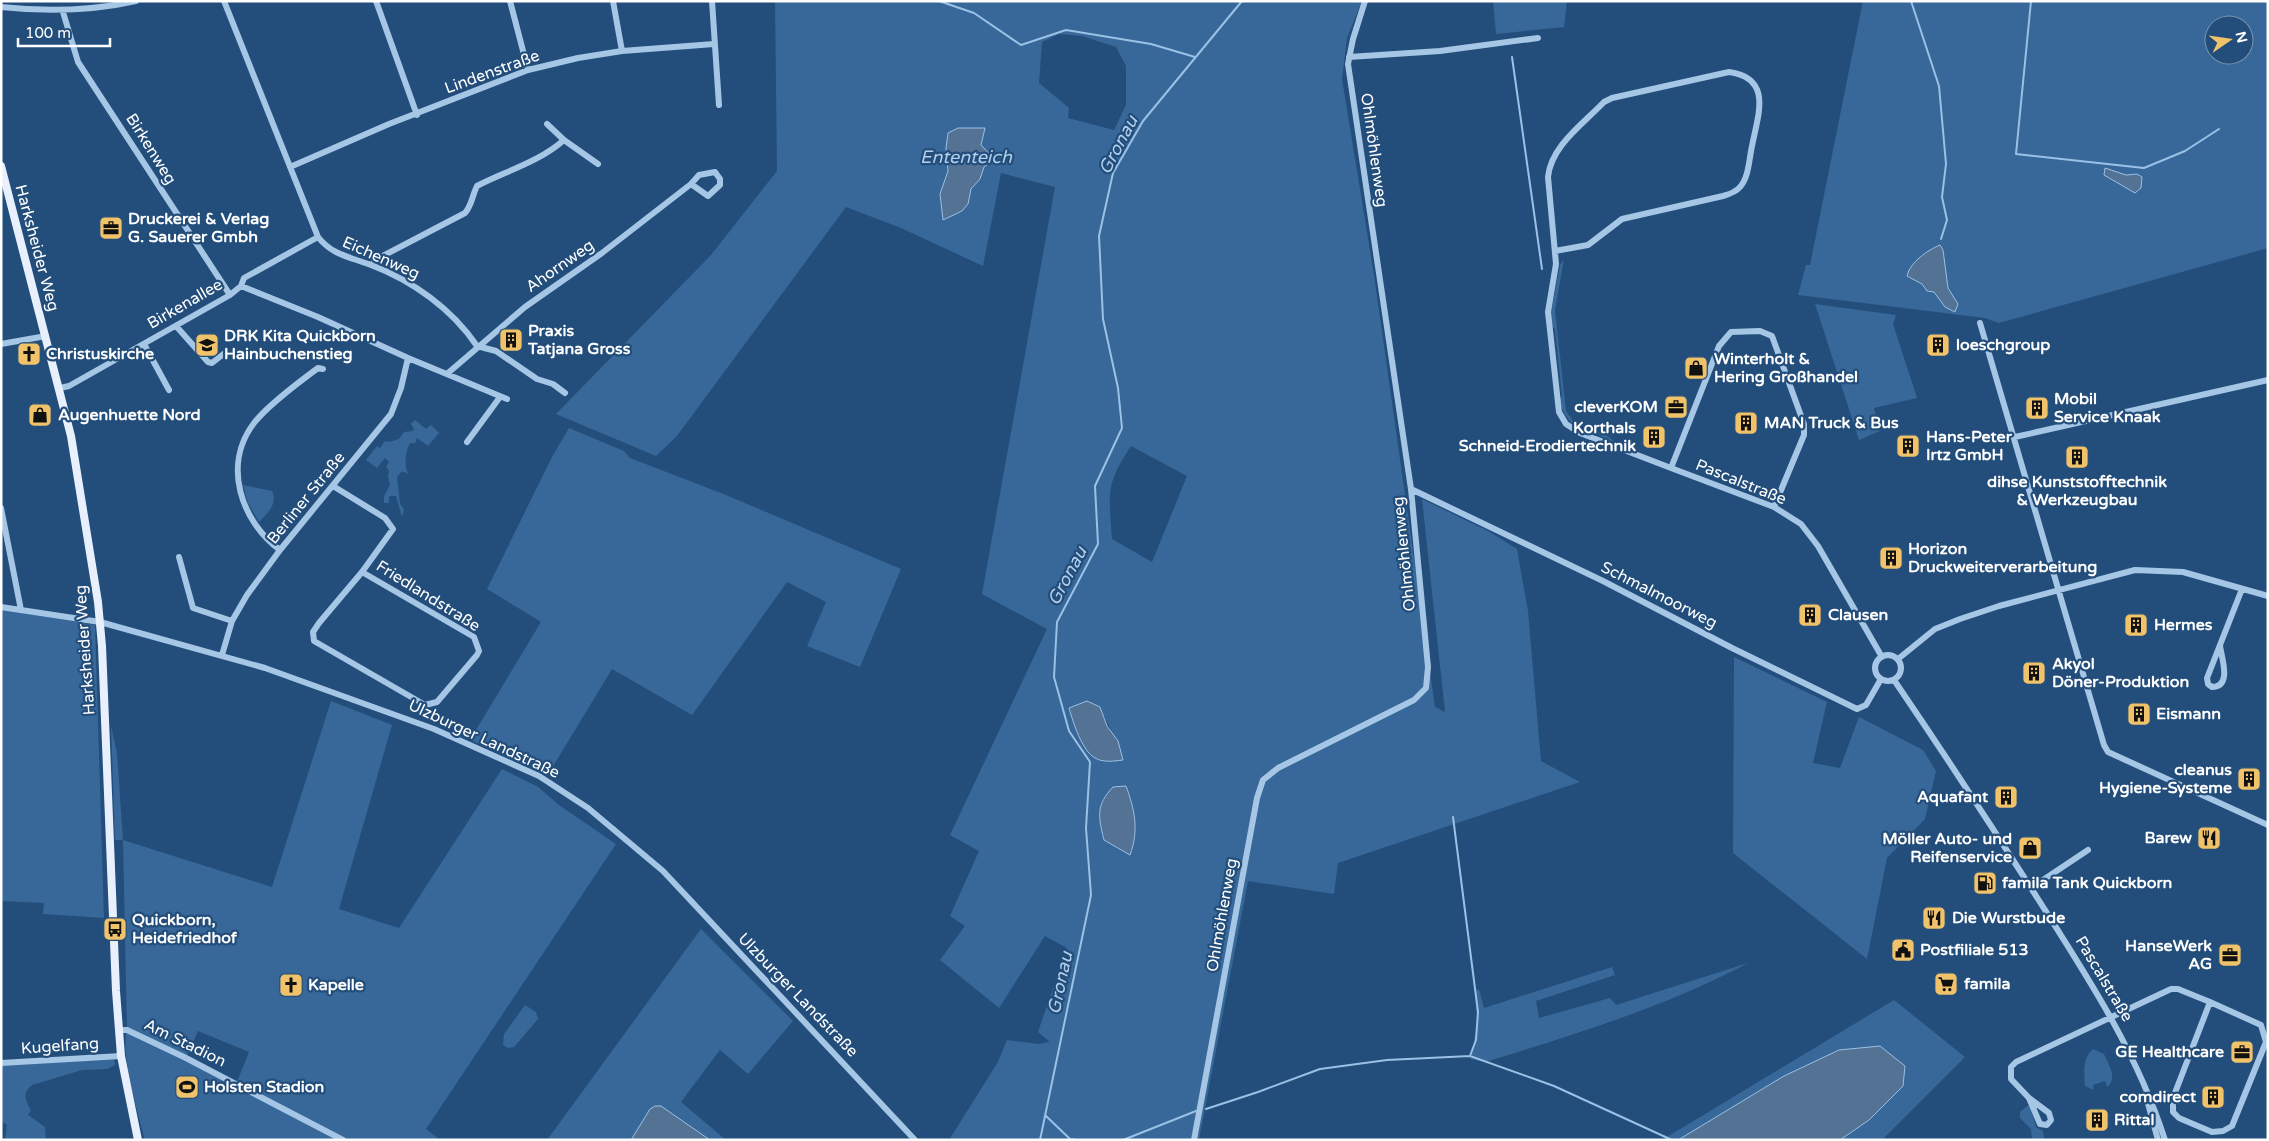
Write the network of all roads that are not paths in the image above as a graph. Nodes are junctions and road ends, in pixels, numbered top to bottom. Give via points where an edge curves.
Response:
1 (136, 1) edge
2 (224, 1) edge
3 (376, 1) edge
4 (510, 1) edge
5 (613, 1) edge
6 (712, 1) edge
7 (1365, 1) edge
8 (1, 7) edge
9 (63, 12) junction
10 (1538, 38) dead end
11 (714, 44) junction
12 (622, 51) junction
13 (1349, 57) junction
14 (528, 70) junction
15 (719, 105) dead end
16 (417, 115) junction
17 (547, 124) dead end
18 (564, 140) junction
19 (598, 164) dead end
20 (1, 166) edge
21 (290, 167) junction
22 (691, 184) junction
23 (318, 237) junction
24 (1555, 251) junction
25 (372, 265) junction
26 (241, 286) junction
27 (230, 295) junction
28 (1980, 323) dead end
29 (176, 326) junction
30 (46, 336) junction
31 (1, 344) edge
32 (144, 344) junction
33 (477, 346) junction
34 (226, 352) dead end
35 (408, 358) junction
36 (323, 369) dead end
37 (448, 373) junction
38 (2268, 380) edge
39 (60, 388) junction
40 (169, 390) dead end
41 (565, 393) dead end
42 (2015, 437) junction
43 (467, 442) dead end
44 (1672, 465) junction
45 (333, 486) junction
46 (1411, 490) junction
47 (1774, 507) junction
48 (1, 508) edge
49 (280, 550) junction
50 (179, 557) dead end
51 (362, 572) junction
52 (2242, 588) junction
53 (2058, 591) junction
54 (2268, 596) edge
55 (1, 607) edge
56 (21, 610) junction
57 (232, 621) junction
58 (100, 622) junction
59 (2220, 646) junction
60 (222, 655) junction
61 (1882, 657) junction
62 (1898, 659) junction
63 (1881, 679) junction
64 (1894, 680) junction
65 (2268, 825) edge
66 (2088, 850) dead end
67 (2031, 888) junction
68 (2210, 1002) junction
69 (2112, 1017) junction
70 (119, 1030) junction
71 (121, 1056) junction
72 (1, 1064) edge
73 (2146, 1089) junction
74 (2029, 1098) dead end
75 (138, 1140) edge
76 (344, 1140) edge
77 (915, 1140) edge
78 (1194, 1140) edge
79 (2158, 1140) edge
80 (2165, 1140) edge

1 - 9 street
2 - 21 street, Eichenweg
3 - 16 street
4 - 14 street
5 - 12 street
6 - 11 street
7 - 13 street
8 - 9 street
9 - 27 street, Birkenweg via 78,62
10 - 13 street via 1440,51
11 - 12 street, Lindenstraße
11 - 15 street
12 - 14 street, Lindenstraße
13 - 46 street, Ohlmöhlenweg
14 - 16 street, Lindenstraße
16 - 21 street, Lindenstraße
17 - 18 street
18 - 19 street
18 - 25 street via 553,150 477,186 471,197 471,206 465,213 375,260
20 - 30 main road, Harksheider Weg
21 - 23 street, Eichenweg
22 - 22 street, Ahornweg via 708,196 720,185 720,179 715,172 707,172
22 - 33 street, Ahornweg
23 - 25 street, Eichenweg via 337,254
23 - 26 street, Birkenallee via 244,278
24 - 24 street, Pascalstraße via 1549,166 1558,150 1604,102 1729,72 1748,77 1758,91 1760,108 1740,187 1724,196 1622,219 1588,246
24 - 44 street, Pascalstraße via 1555,274 1548,312 1557,404 1562,419 1580,433
25 - 33 street, Eichenweg via 431,297 457,320
26 - 27 street, Birkenallee
26 - 35 street
27 - 29 street, Birkenallee
28 - 42 street
29 - 32 street, Birkenallee
29 - 34 street via 208,362 212,363
30 - 31 street
30 - 39 main road, Harksheider Weg
32 - 39 street, Birkenallee
32 - 40 street
33 - 37 street, Ahornweg
33 - 41 street via 496,351 537,379 553,384
35 - 37 street
35 - 45 street, Berliner Straße via 391,414
36 - 49 street via 318,368 302,380 254,422 240,455 238,483 244,504 264,538
37 - 43 street via 503,398
38 - 42 street
39 - 58 main road, Harksheider Weg via 71,436
42 - 53 street
44 - 47 street, Pascalstraße
44 - 47 street via 1719,346 1731,332 1760,331 1772,336 1779,348 1804,424 1804,435
45 - 49 street, Berliner Straße
45 - 51 street, Friedlandstraße via 385,518 393,529
46 - 63 street, Schmalmoorweg via 1603,581 1857,709 1866,705
46 - 78 street, Ohlmöhlenweg via 1428,667 1426,688 1414,700 1278,768 1263,780 1257,798
47 - 61 street, Pascalstraße via 1801,524 1818,546
48 - 56 street
49 - 57 street, Berliner Straße
50 - 57 street via 193,608
51 - 51 street, Friedlandstraße via 313,632 314,641 425,705 437,702 477,655 478,641
52 - 53 street via 2183,572 2135,570
52 - 54 street
52 - 59 street
53 - 62 street via 1935,629
53 - 65 street via 2108,752
55 - 56 street, Ulzburger Landstraße
56 - 58 street, Ulzburger Landstraße
57 - 60 street, Berliner Straße
58 - 60 street, Ulzburger Landstraße
58 - 70 main road, Harksheider Weg
59 - 59 street via 2207,678 2212,687 2222,684 2225,674
60 - 77 street, Ulzburger Landstraße via 434,729 539,776 588,808 663,871
61 - 62 street via 1891,655
61 - 63 street via 1875,668
62 - 64 street via 1900,675
63 - 64 street
64 - 67 street, Pascalstraße
66 - 67 street
67 - 69 street, Pascalstraße
68 - 68 street via 2172,1098 2172,1107 2179,1118 2212,1132 2232,1126 2266,1042 2261,1025
68 - 69 street via 2172,989
69 - 73 street, Pascalstraße
69 - 74 street via 2016,1062 2011,1067 2012,1084
70 - 71 main road, Harksheider Weg
70 - 76 street, Am Stadion via 127,1030 186,1058
71 - 72 street, Kugelfang
71 - 75 main road, Harksheider Weg
73 - 79 street, Pascalstraße
73 - 80 street, Pascalstraße

